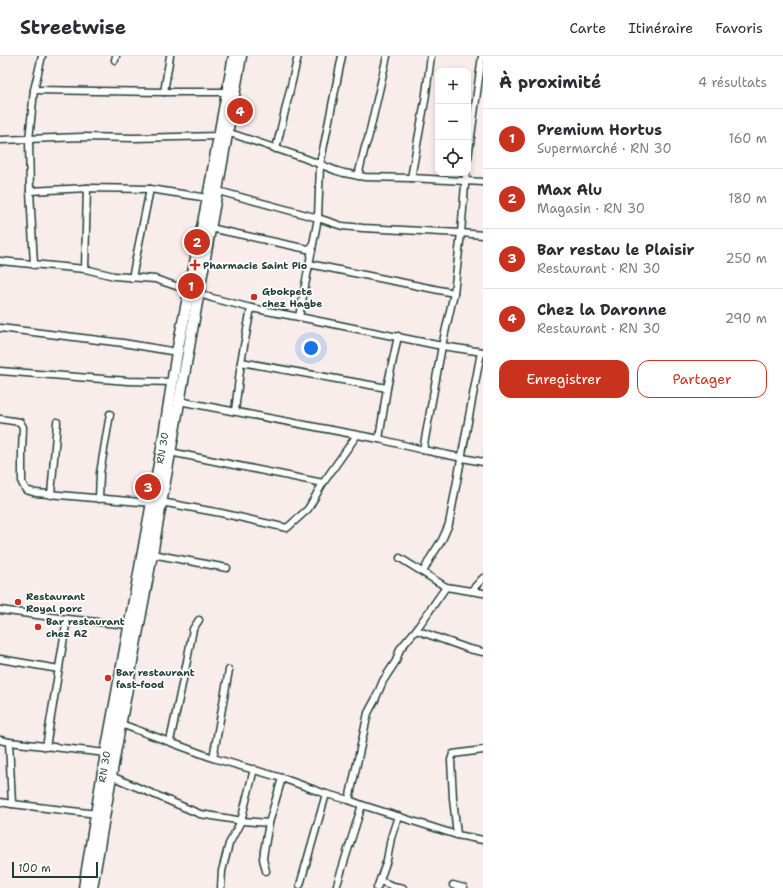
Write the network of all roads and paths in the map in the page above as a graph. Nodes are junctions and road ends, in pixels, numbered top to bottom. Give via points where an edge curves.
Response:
1 (42, 56) edge
2 (170, 56) edge
3 (234, 56) edge
4 (241, 56) edge
5 (298, 56) edge
6 (342, 56) edge
7 (387, 56) edge
8 (431, 56) edge
9 (482, 56) edge
10 (34, 90) junction
11 (164, 92) junction
12 (227, 92) junction
13 (223, 134) junction
14 (0, 140) edge
15 (29, 140) junction
16 (470, 140) edge
17 (276, 149) junction
18 (320, 165) junction
19 (358, 176) junction
20 (466, 176) edge
21 (411, 178) junction
22 (465, 180) junction
23 (483, 182) edge
24 (87, 188) junction
25 (150, 189) junction
26 (30, 191) junction
27 (218, 191) junction
28 (208, 198) junction
29 (318, 218) junction
30 (210, 228) junction
31 (461, 233) junction
32 (483, 235) edge
33 (312, 250) junction
34 (0, 261) edge
35 (309, 264) junction
36 (34, 265) junction
37 (85, 269) junction
38 (132, 278) junction
39 (194, 292) junction
40 (454, 293) junction
41 (251, 308) junction
42 (299, 317) junction
43 (0, 328) edge
44 (398, 336) junction
45 (442, 346) junction
46 (177, 352) junction
47 (482, 352) edge
48 (241, 362) junction
49 (0, 371) edge
50 (173, 382) junction
51 (387, 388) junction
52 (179, 401) junction
53 (235, 411) junction
54 (110, 414) dead end
55 (0, 419) edge
56 (57, 422) dead end
57 (357, 435) junction
58 (379, 439) junction
59 (424, 450) junction
60 (170, 452) junction
61 (460, 458) junction
62 (483, 462) edge
63 (323, 483) junction
64 (51, 495) junction
65 (99, 498) junction
66 (156, 503) junction
67 (152, 554) junction
68 (400, 558) dead end
69 (227, 568) dead end
70 (423, 572) junction
71 (483, 578) edge
72 (446, 587) junction
73 (471, 591) junction
74 (483, 593) edge
75 (0, 610) edge
76 (67, 619) junction
77 (199, 620) dead end
78 (129, 625) junction
79 (416, 630) junction
80 (483, 652) edge
81 (0, 659) edge
82 (59, 668) junction
83 (229, 670) dead end
84 (121, 724) junction
85 (0, 740) edge
86 (170, 741) junction
87 (9, 742) junction
88 (46, 747) junction
89 (483, 750) edge
90 (106, 753) junction
91 (214, 758) junction
92 (254, 769) junction
93 (111, 776) junction
94 (282, 778) junction
95 (326, 794) junction
96 (349, 800) junction
97 (0, 802) edge
98 (12, 804) junction
99 (362, 805) junction
100 (97, 814) junction
101 (398, 816) junction
102 (241, 820) junction
103 (269, 823) junction
104 (456, 835) junction
105 (483, 840) edge
106 (266, 872) dead end
107 (380, 881) junction
108 (300, 885) dead end
109 (453, 885) dead end
110 (84, 888) edge
111 (92, 888) edge
112 (223, 888) edge
113 (336, 888) edge
114 (377, 888) edge
115 (403, 888) edge
116 (464, 888) edge

1 - 10 street
2 - 11 street
3 - 12 main road, RN 30 / RN 30
4 - 13 main road, RN 30
5 - 17 street
6 - 18 street
7 - 19 street
8 - 21 street via 426,101
9 - 16 street
10 - 11 street
10 - 15 street
11 - 12 street
12 - 13 main road, RN 30 / RN 30
13 - 15 street
13 - 17 street
13 - 27 main road, RN 30
13 - 28 main road, RN 30 / RN 30
14 - 15 street
15 - 26 street
17 - 18 street
18 - 19 street
18 - 29 street
19 - 21 street
20 - 22 street
21 - 22 street
22 - 23 street
22 - 31 street
24 - 25 street
24 - 26 street
24 - 37 street
25 - 28 street
25 - 38 street
26 - 36 street
27 - 29 street
27 - 30 main road, RN 30
28 - 39 main road, RN 30 / RN 30
29 - 31 street via 342,226
29 - 33 street
30 - 33 street
30 - 39 main road, RN 30
31 - 32 street
31 - 40 street
33 - 35 street
34 - 36 street
35 - 40 street
35 - 42 street
36 - 37 street
37 - 38 street
38 - 39 street via 155,279
39 - 41 street
39 - 46 main road, RN 30 / RN 30
39 - 52 main road, RN 30
40 - 45 street
41 - 42 street
41 - 48 street
42 - 44 street
43 - 46 street
44 - 45 street
44 - 51 street
45 - 47 street
45 - 59 street
46 - 50 main road, RN 30 / RN 30
47 - 61 street
48 - 51 street
48 - 53 street
49 - 50 street
50 - 66 main road, RN 30 / RN 30
51 - 58 street
52 - 53 street
52 - 60 main road, RN 30
53 - 57 street
54 - 65 street via 100,473
55 - 64 street via 20,422 23,427 22,483 26,490
56 - 64 street
57 - 58 street
57 - 63 street
58 - 59 street
59 - 61 street
60 - 63 street
60 - 66 main road, RN 30
61 - 62 street
61 - 70 street via 449,524
63 - 66 street via 308,509 287,528 222,513
64 - 65 street
65 - 66 street
66 - 67 main road, RN 30
66 - 78 main road, RN 30 / RN 30
67 - 69 street
67 - 84 main road, RN 30
68 - 70 street
70 - 72 street
71 - 73 street
72 - 73 street
72 - 79 street
73 - 74 street
75 - 76 street
76 - 78 street
76 - 82 street
77 - 86 street via 193,629
78 - 90 main road, RN 30 / RN 30
79 - 80 street
79 - 96 street via 400,649 368,714
81 - 82 street
82 - 88 street
83 - 91 street
84 - 86 street
84 - 93 main road, RN 30
85 - 87 street
86 - 91 street
87 - 88 street
87 - 98 street
88 - 90 street
89 - 104 street via 453,754 451,760
90 - 100 main road, RN 30 / RN 30
91 - 92 street
92 - 94 street
92 - 102 street
93 - 102 street via 200,814
93 - 111 main road, RN 30
94 - 95 street
94 - 103 street
95 - 96 street
95 - 108 street
96 - 99 street
97 - 98 street
98 - 100 street
99 - 101 street
99 - 113 street
100 - 110 main road, RN 30 / RN 30
101 - 104 street
101 - 107 street
102 - 103 street
102 - 112 street via 229,844 222,871
103 - 106 street via 263,859
104 - 105 street
107 - 114 street
107 - 115 street
109 - 116 street

